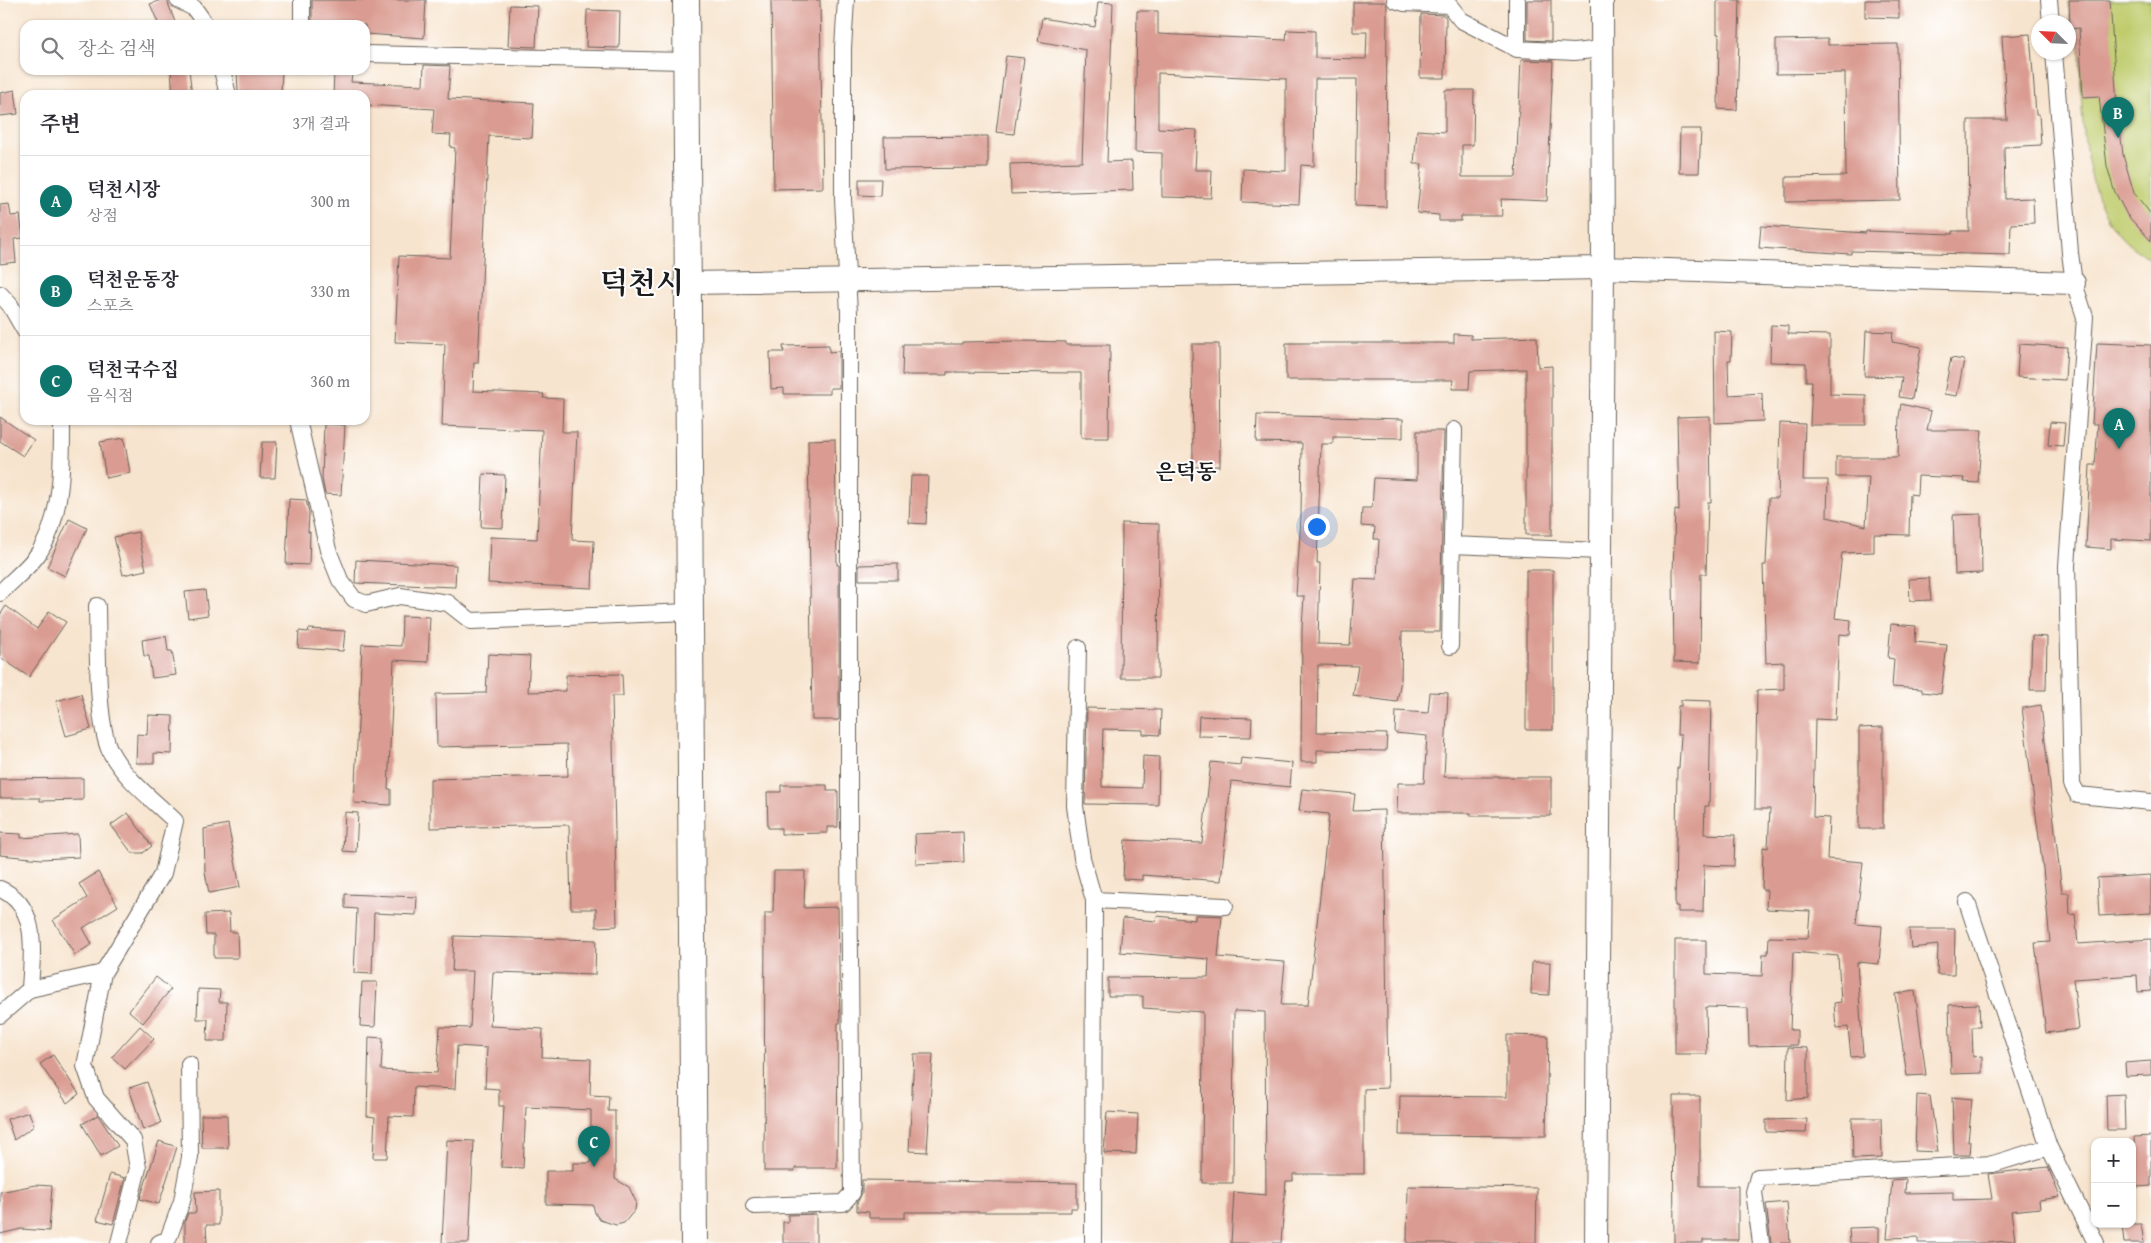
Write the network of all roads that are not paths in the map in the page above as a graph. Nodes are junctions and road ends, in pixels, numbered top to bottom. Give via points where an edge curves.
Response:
1 (178, 0) edge
2 (302, 0) edge
3 (686, 0) edge
4 (846, 0) edge
5 (1395, 0) edge
6 (1517, 0) edge
7 (1602, 0) edge
8 (2049, 0) edge
9 (2050, 15) edge
10 (202, 20) edge
11 (302, 20) edge
12 (1517, 49) junction
13 (1602, 49) junction
14 (370, 54) edge
15 (2055, 60) edge
16 (686, 61) junction
17 (223, 75) edge
18 (227, 90) edge
19 (1603, 268) junction
20 (848, 280) junction
21 (687, 283) junction
22 (2074, 283) junction
23 (0, 294) edge
24 (20, 322) edge
25 (62, 425) edge
26 (299, 425) edge
27 (1454, 430) dead end
28 (1452, 546) junction
29 (1601, 551) junction
30 (0, 593) edge
31 (97, 606) dead end
32 (689, 612) junction
33 (1450, 646) dead end
34 (1078, 648) dead end
35 (2151, 802) edge
36 (0, 889) edge
37 (1094, 900) junction
38 (1967, 902) dead end
39 (1225, 906) dead end
40 (103, 973) junction
41 (30, 989) junction
42 (0, 1015) edge
43 (189, 1064) dead end
44 (2049, 1147) junction
45 (754, 1206) dead end
46 (119, 1243) edge
47 (159, 1243) edge
48 (694, 1243) edge
49 (1093, 1243) edge
50 (1596, 1243) edge
51 (1761, 1243) edge
52 (2096, 1243) edge

1 - 10 street via 194,8
2 - 11 street
3 - 16 main road
4 - 20 street via 843,199
5 - 12 street via 1450,5 1461,20
6 - 12 street
7 - 13 street
8 - 9 street
12 - 13 street via 1574,52
13 - 19 street
14 - 16 street
15 - 22 street
16 - 21 main road
17 - 18 street
19 - 20 street
19 - 22 street
19 - 29 street
20 - 21 street
20 - 45 street via 852,1193 843,1203
21 - 32 main road
22 - 35 street via 2085,317 2067,566 2072,784 2078,795
23 - 24 street
25 - 30 street via 56,511 40,552
26 - 32 street via 328,550 340,580 354,598 366,604 400,596 448,603 471,621
27 - 28 street
28 - 29 street
28 - 33 street
29 - 50 street
31 - 40 street via 102,717 110,750 127,774 175,821 163,873
32 - 48 main road
34 - 37 street via 1075,806 1082,858
36 - 41 street via 13,895 30,919
37 - 39 street
37 - 49 street
38 - 44 street
40 - 41 street
40 - 46 street via 85,1066 96,1098 133,1140 138,1168
41 - 42 street
43 - 47 street via 190,1157 182,1201 168,1239
44 - 51 street via 1993,1164 1758,1177 1754,1192
44 - 52 street

